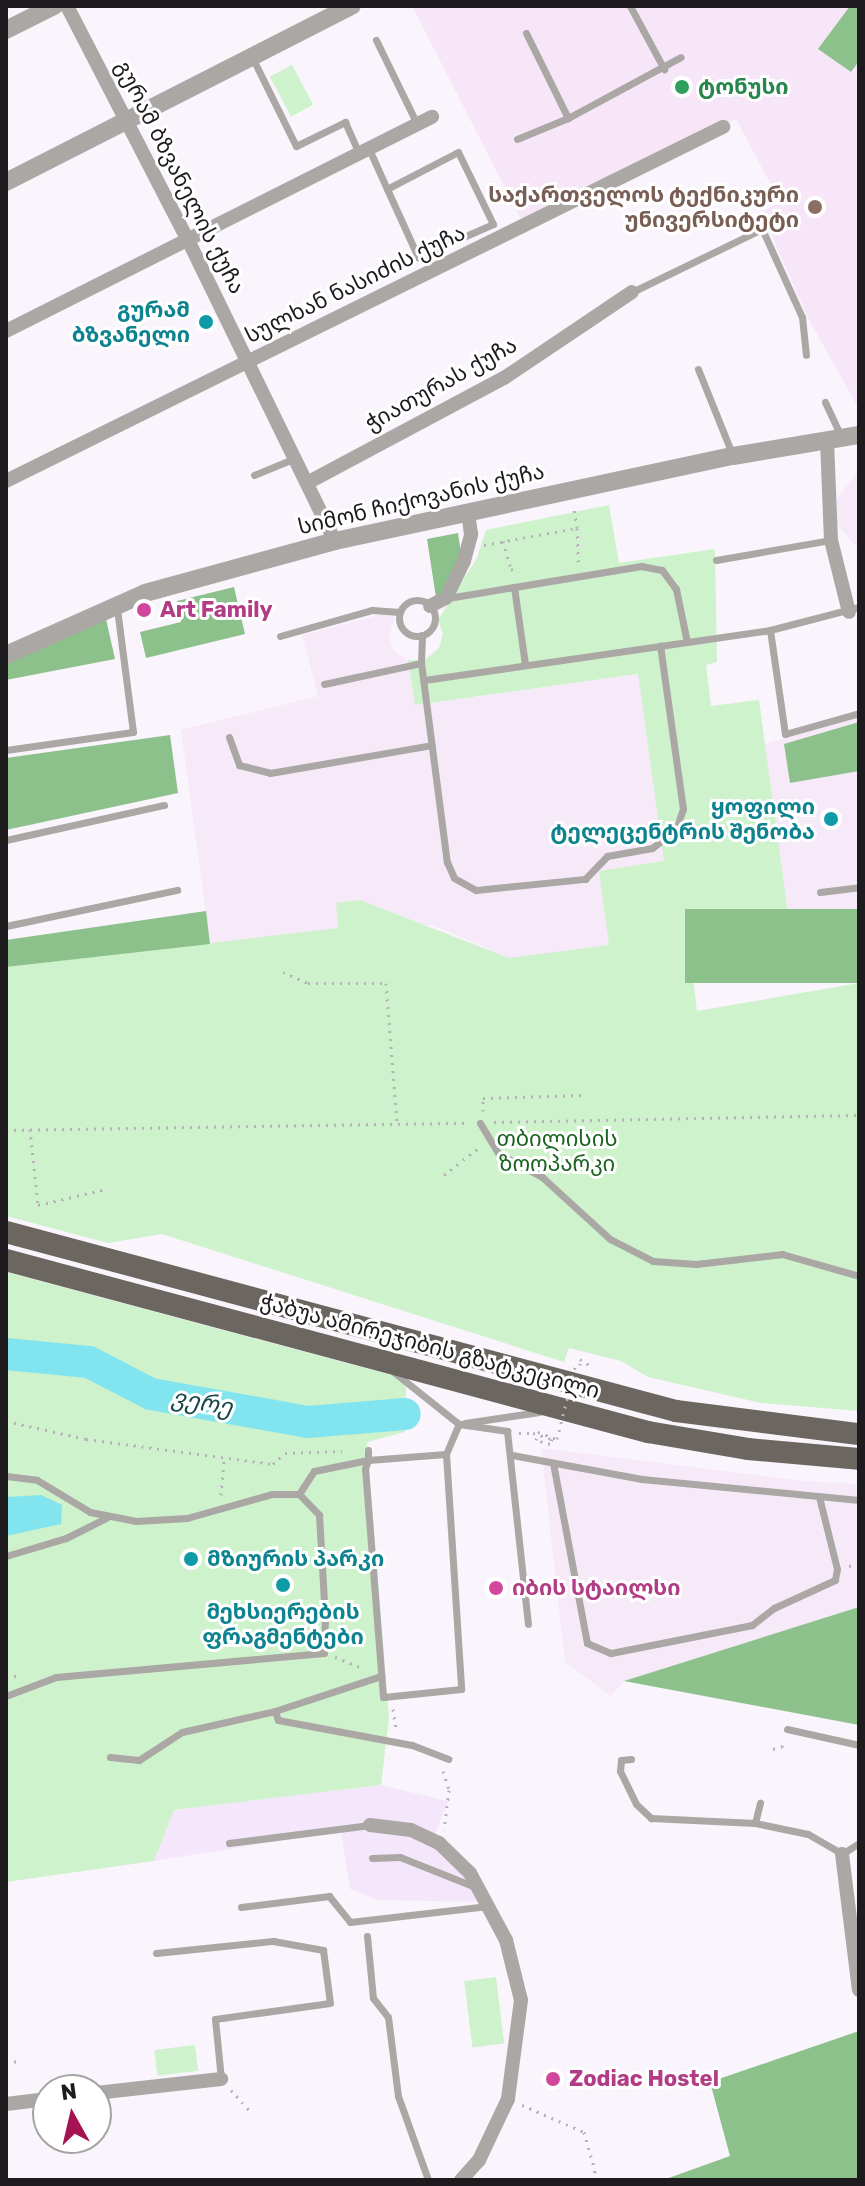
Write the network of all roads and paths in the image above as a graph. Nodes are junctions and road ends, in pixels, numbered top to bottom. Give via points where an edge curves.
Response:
1 (54, 6) edge
2 (67, 6) edge
3 (352, 6) edge
4 (630, 6) edge
5 (6, 30) edge
6 (526, 33) dead end
7 (376, 40) dead end
8 (252, 57) junction
9 (681, 57) dead end
10 (664, 69) junction
11 (432, 117) dead end
12 (568, 118) junction
13 (127, 120) junction
14 (417, 125) junction
15 (723, 127) dead end
16 (517, 139) dead end
17 (364, 151) junction
18 (6, 182) edge
19 (387, 189) junction
20 (188, 240) junction
21 (632, 292) joint
22 (6, 331) edge
23 (806, 355) dead end
24 (248, 361) junction
25 (698, 369) dead end
26 (825, 402) dead end
27 (843, 438) edge
28 (733, 456) junction
29 (295, 458) junction
30 (254, 475) dead end
31 (6, 481) edge
32 (307, 483) junction
33 (573, 506) dead end
34 (468, 513) junction
35 (577, 528) junction
36 (831, 540) junction
37 (335, 541) junction
38 (503, 541) junction
39 (469, 548) junction
40 (716, 560) dead end
41 (572, 567) dead end
42 (524, 575) dead end
43 (514, 587) junction
44 (446, 598) junction
45 (117, 606) junction
46 (430, 606) junction
47 (854, 609) edge
48 (400, 612) junction
49 (770, 630) junction
50 (422, 635) junction
51 (280, 636) dead end
52 (687, 642) junction
53 (660, 646) junction
54 (6, 655) edge
55 (421, 663) junction
56 (525, 664) junction
57 (424, 680) junction
58 (324, 684) dead end
59 (859, 713) edge
60 (229, 737) dead end
61 (432, 745) junction
62 (6, 750) edge
63 (164, 805) dead end
64 (6, 840) edge
65 (859, 887) edge
66 (177, 890) dead end
67 (820, 892) dead end
68 (6, 926) edge
69 (283, 972) dead end
70 (584, 1095) dead end
71 (859, 1115) edge
72 (397, 1123) junction
73 (480, 1123) joint
74 (30, 1129) junction
75 (6, 1130) edge
76 (490, 1140) junction
77 (444, 1175) dead end
78 (106, 1189) dead end
79 (6, 1232) edge
80 (6, 1260) edge
81 (859, 1276) edge
82 (576, 1363) dead end
83 (387, 1364) junction
84 (555, 1409) junction
85 (6, 1421) edge
86 (459, 1424) junction
87 (533, 1433) dead end
88 (859, 1434) edge
89 (368, 1450) joint
90 (446, 1454) junction
91 (512, 1455) junction
92 (224, 1458) junction
93 (859, 1459) edge
94 (368, 1460) junction
95 (553, 1463) junction
96 (6, 1476) edge
97 (299, 1494) junction
98 (819, 1497) junction
99 (859, 1500) edge
100 (219, 1510) junction
101 (108, 1517) junction
102 (6, 1556) edge
103 (528, 1624) dead end
104 (324, 1653) junction
105 (381, 1676) junction
106 (422, 1694) junction
107 (6, 1696) edge
108 (275, 1711) junction
109 (787, 1729) dead end
110 (412, 1745) junction
111 (859, 1745) edge
112 (782, 1747) dead end
113 (773, 1749) dead end
114 (429, 1752) junction
115 (110, 1757) dead end
116 (448, 1759) dead end
117 (631, 1759) dead end
118 (760, 1803) dead end
119 (755, 1823) junction
120 (370, 1825) joint
121 (229, 1843) dead end
122 (439, 1843) junction
123 (859, 1843) edge
124 (842, 1854) junction
125 (372, 1858) dead end
126 (480, 1890) junction
127 (490, 1906) junction
128 (241, 1907) dead end
129 (367, 1936) dead end
130 (156, 1953) dead end
131 (859, 1990) edge
132 (6, 2060) edge
133 (19, 2062) dead end
134 (221, 2079) junction
135 (112, 2091) edge
136 (508, 2099) junction
137 (32, 2101) edge
138 (6, 2104) edge
139 (251, 2112) dead end
140 (428, 2180) edge
141 (461, 2180) edge
142 (591, 2180) edge

1 - 5 street
2 - 13 street, გურამ ბზვანელის ქუჩა
3 - 8 street
4 - 10 lane
6 - 12 lane
7 - 14 lane
8 - 13 street
8 - 17 lane via 296,146 345,122
9 - 10 lane
10 - 12 lane
11 - 14 street
12 - 16 lane
13 - 18 street
13 - 20 street, გურამ ბზვანელის ქუჩა
14 - 17 street
15 - 24 street, სულხან ნასიძის ქუჩა
17 - 19 lane
17 - 20 street
19 - 19 lane via 418,257 493,224 458,152
20 - 22 street
20 - 24 street, გურამ ბზვანელის ქუჩა
21 - 23 lane via 762,229 802,317
21 - 32 street, ჭიათურას ქუჩა via 504,378
24 - 29 street, გურამ ბზვანელის ქუჩა
24 - 31 street, სულხან ნასიძის ქუჩა
25 - 28 lane
26 - 27 lane
27 - 28 street, სიმონ ჩიქოვანის ქუჩა
27 - 36 street
28 - 34 street, სიმონ ჩიქოვანის ქუჩა
29 - 30 lane
29 - 32 street, გურამ ბზვანელის ქუჩა
32 - 37 street, გურამ ბზვანელის ქუჩა
33 - 35 path
34 - 37 street, სიმონ ჩიქოვანის ქუჩა
34 - 39 street
35 - 38 path
35 - 41 path via 582,559
36 - 40 lane
36 - 47 street
37 - 45 street, სიმონ ჩიქოვანის ქუჩა via 145,593
38 - 39 path
38 - 42 path via 511,569
39 - 44 street
43 - 44 lane
43 - 52 lane via 641,566 662,570 676,589
43 - 56 lane
44 - 46 street
45 - 54 street, სიმონ ჩიქოვანის ქუჩა
45 - 62 lane via 133,732
46 - 48 lane via 413,600
46 - 50 lane via 434,622
47 - 49 lane
48 - 50 lane via 406,632
48 - 51 lane via 372,610
49 - 52 lane
49 - 59 lane via 785,734
50 - 55 lane
52 - 53 lane
53 - 56 lane
53 - 61 lane via 683,809 676,830 652,848 607,856 585,879 476,890 454,878 447,862
55 - 57 lane
55 - 58 lane
56 - 57 lane
57 - 61 lane
60 - 61 lane via 239,765 270,773
63 - 64 lane
65 - 67 lane
66 - 68 lane
69 - 72 path via 308,983 386,983
70 - 71 path via 483,1098 483,1122
72 - 73 path
72 - 74 path
73 - 76 lane
74 - 75 path
74 - 78 path via 38,1205
76 - 77 path
76 - 81 lane via 498,1153 542,1177 610,1239 653,1261 696,1264 782,1254
79 - 88 main road, ჭაბუა ამირეჯიბის გზატკეცილი via 676,1411
80 - 83 main road, ჭაბუა ამირეჯიბის გზატკეცილი
82 - 87 path, bridge via 557,1439 538,1432 536,1440 550,1444 552,1439 543,1436
83 - 84 main road, ჭაბუა ამირეჯიბის გზატკეცილი
83 - 86 lane via 408,1388
84 - 86 lane
84 - 93 main road, ჭაბუა ამირეჯიბის გზატკეცილი via 748,1449
85 - 92 path
86 - 90 lane
86 - 91 lane via 507,1431
89 - 92 path via 285,1453 273,1464
89 - 94 lane
90 - 94 lane
90 - 106 lane via 461,1689
91 - 95 lane
91 - 103 lane
92 - 100 path
94 - 97 lane via 314,1471
94 - 105 lane
95 - 98 lane via 642,1479
95 - 98 lane via 587,1643 611,1653 752,1625 774,1608 835,1580 837,1569
96 - 101 lane via 37,1480
97 - 100 lane via 272,1494
97 - 104 lane via 319,1515
98 - 99 lane
100 - 101 lane via 154,1520
101 - 102 lane via 66,1538
104 - 105 path
104 - 107 lane via 56,1677
105 - 106 lane via 383,1697
105 - 108 lane
106 - 110 path via 422,1704 393,1708 394,1726
108 - 110 lane via 278,1720
108 - 115 lane via 182,1732 139,1760
109 - 111 lane
110 - 114 lane
112 - 113 path
114 - 116 lane
114 - 122 path via 445,1773 449,1790 449,1816
117 - 119 lane via 621,1760 620,1771 636,1804 651,1818
118 - 119 lane
119 - 124 lane via 808,1834
120 - 121 lane
120 - 122 street via 411,1830
122 - 126 street
123 - 124 lane
124 - 131 street
125 - 126 lane via 400,1857
126 - 127 street
127 - 128 lane via 350,1922 329,1896
127 - 136 street via 506,1940 521,2000
129 - 140 lane via 373,1998 388,2017 398,2096
130 - 134 lane via 273,1941 323,1950 330,2003 215,2019
132 - 133 path
134 - 135 street
134 - 139 path
136 - 141 street via 479,2160
136 - 142 path via 584,2132 595,2171
137 - 138 street

